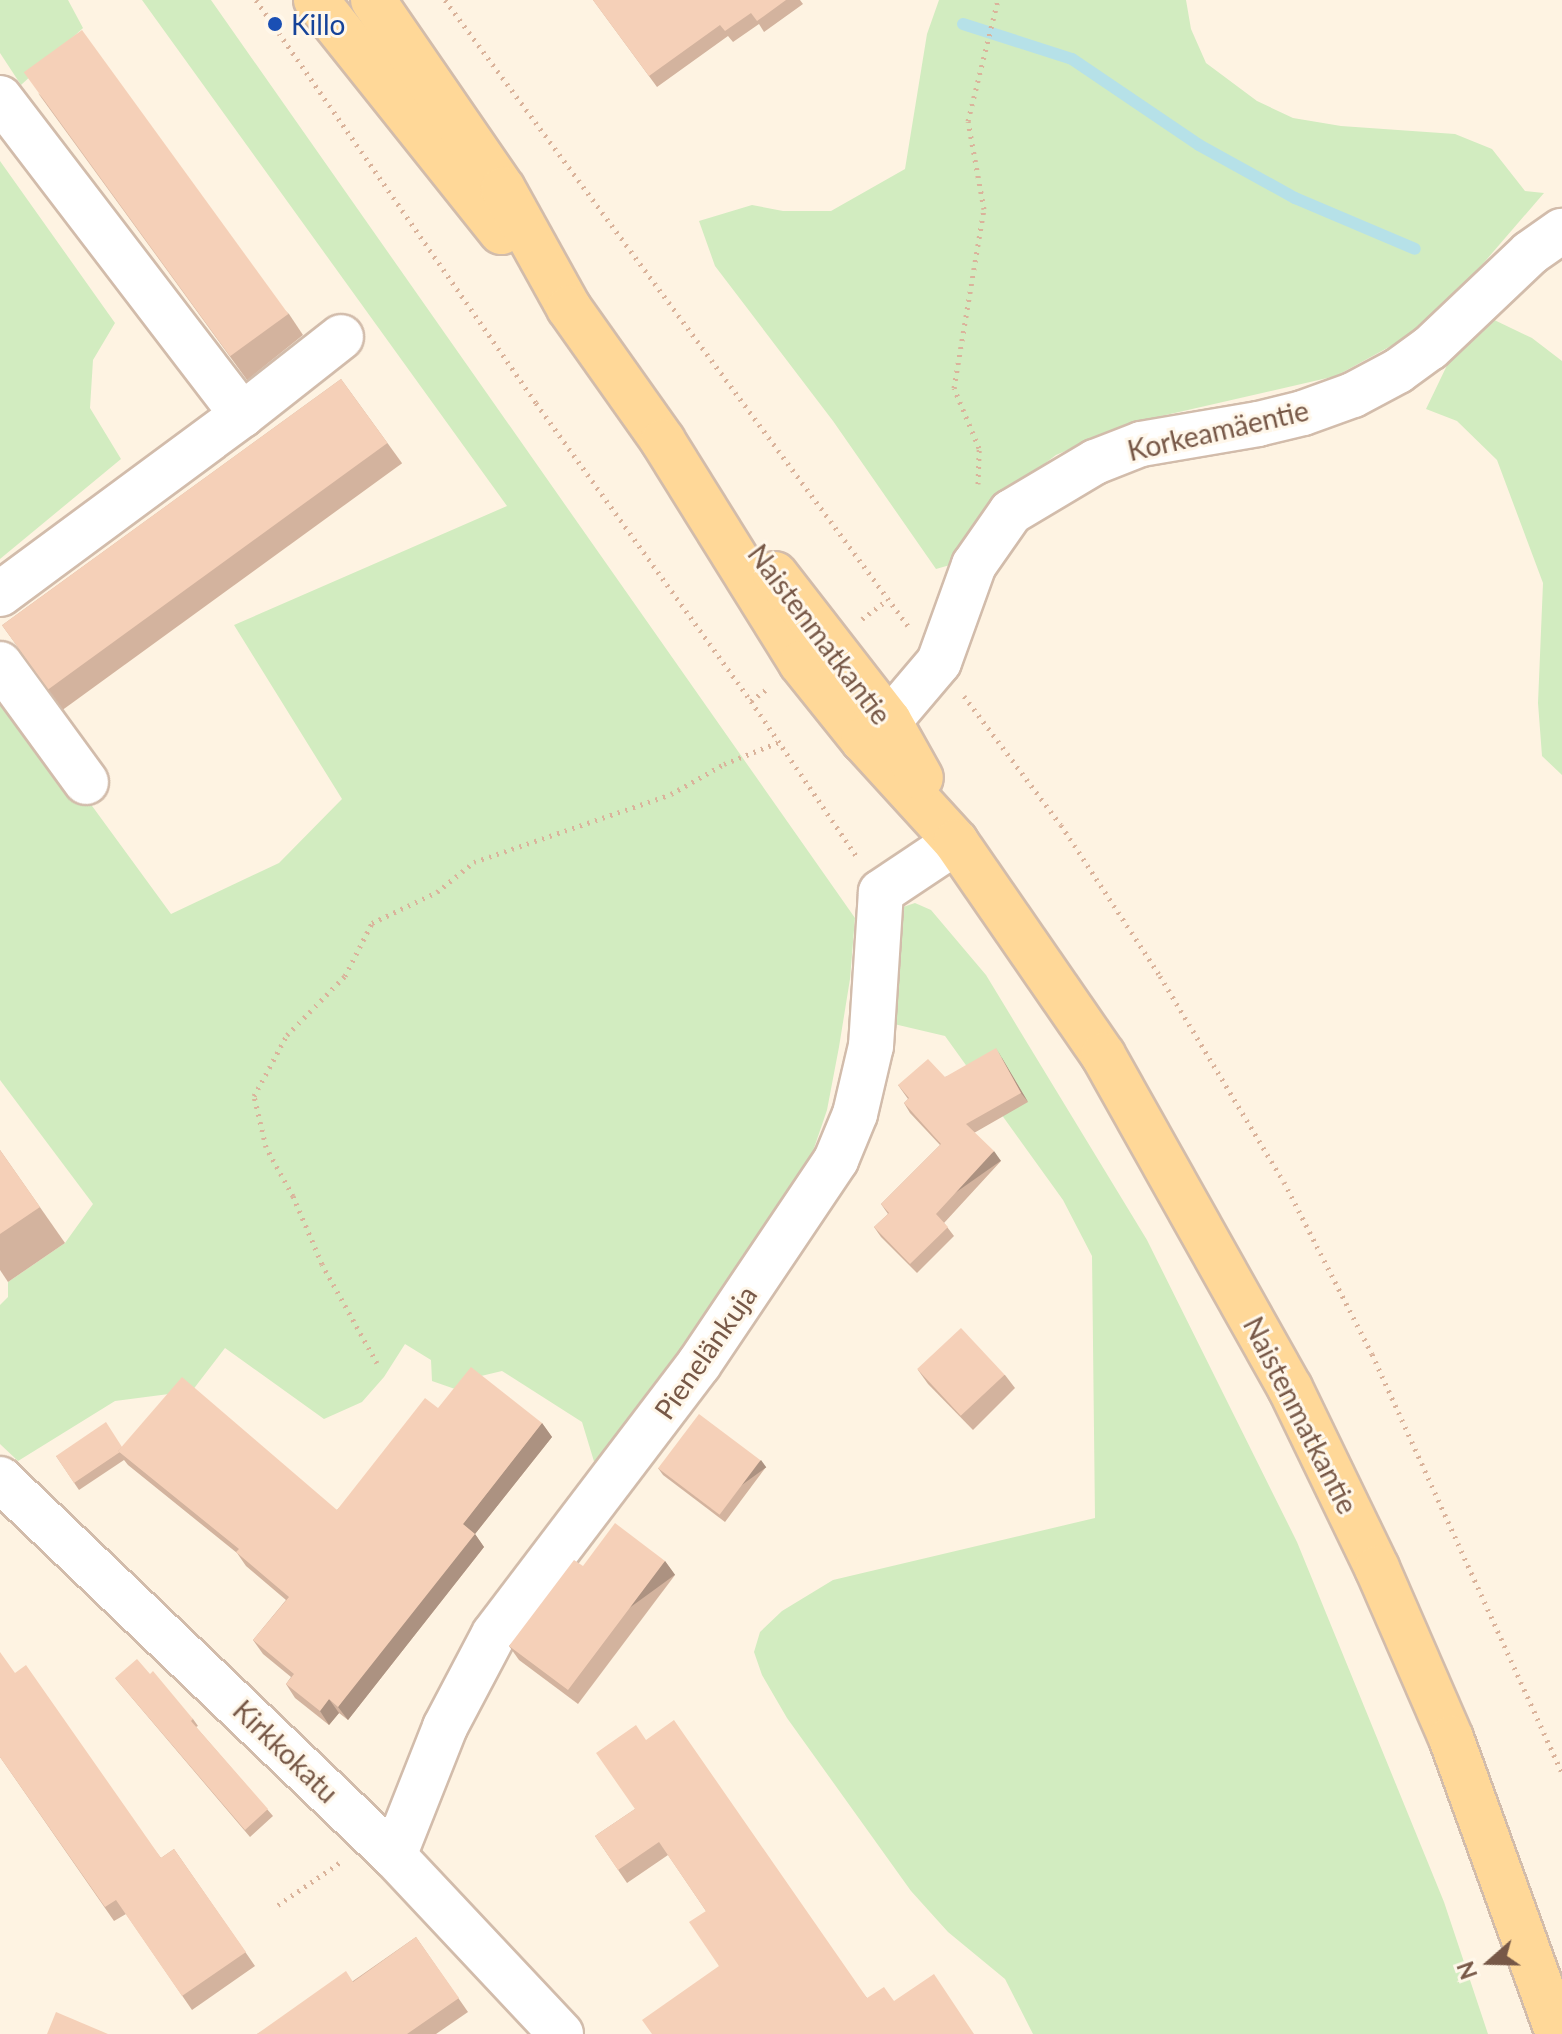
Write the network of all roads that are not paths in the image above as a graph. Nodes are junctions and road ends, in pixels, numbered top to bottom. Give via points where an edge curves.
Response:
1 (316, 0) edge
2 (373, 0) edge
3 (0, 98) edge
4 (1562, 231) edge
5 (569, 308) junction
6 (341, 337) dead end
7 (242, 415) junction
8 (0, 594) edge
9 (0, 664) edge
10 (876, 731) junction
11 (86, 782) dead end
12 (956, 842) junction
13 (0, 1479) edge
14 (385, 1847) junction
15 (561, 2034) edge
16 (1558, 2034) edge

1 - 5 main road, Naistenmatkantie via 495,226
2 - 5 main road, Naistenmatkantie via 503,189
3 - 7 street
4 - 10 street, Korkeamäentie via 1530,253 1430,348 1353,395 1273,420 1141,444 1095,462 1011,512 974,565 939,662
5 - 10 main road, Naistenmatkantie via 663,441 744,534
6 - 7 street
7 - 8 street
9 - 11 street
10 - 12 main road, Naistenmatkantie
12 - 14 street, Pienelänkuja via 881,892 871,1046 855,1114 836,1160 699,1364 494,1634
12 - 16 main road, Naistenmatkantie via 1103,1055 1290,1388 1451,1738
13 - 14 street, Kirkkokatu
14 - 15 street, Kirkkokatu

